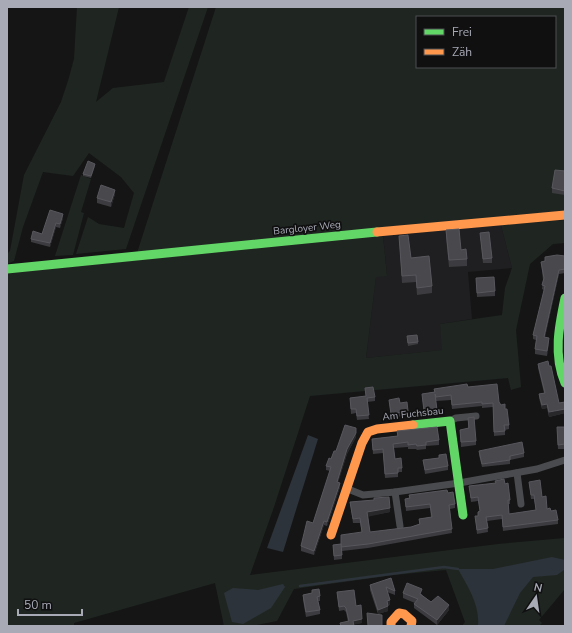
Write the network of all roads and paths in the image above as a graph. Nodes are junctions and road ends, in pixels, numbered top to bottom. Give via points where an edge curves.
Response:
1 (565, 215) edge
2 (7, 269) edge
3 (565, 298) edge
4 (565, 383) edge
5 (476, 416) dead end
6 (450, 421) junction
7 (565, 460) edge
8 (517, 473) junction
9 (459, 483) junction
10 (348, 489) junction
11 (395, 492) junction
12 (521, 504) dead end
13 (463, 515) dead end
14 (400, 526) dead end
15 (331, 535) dead end
16 (392, 626) edge
17 (411, 626) edge

1 - 2 street, Bargloyer Weg via 428,226
3 - 4 street via 559,325 559,340 560,368
5 - 6 street, Am Fuchsbau
6 - 9 street, Am Fuchsbau
6 - 10 street, Am Fuchsbau via 368,432 362,443
7 - 8 street
8 - 9 street
8 - 12 street
9 - 11 street
9 - 13 street, Am Fuchsbau
10 - 11 street via 363,495
10 - 15 street, Am Fuchsbau
11 - 14 street
16 - 17 street via 391,622 399,613 412,621

